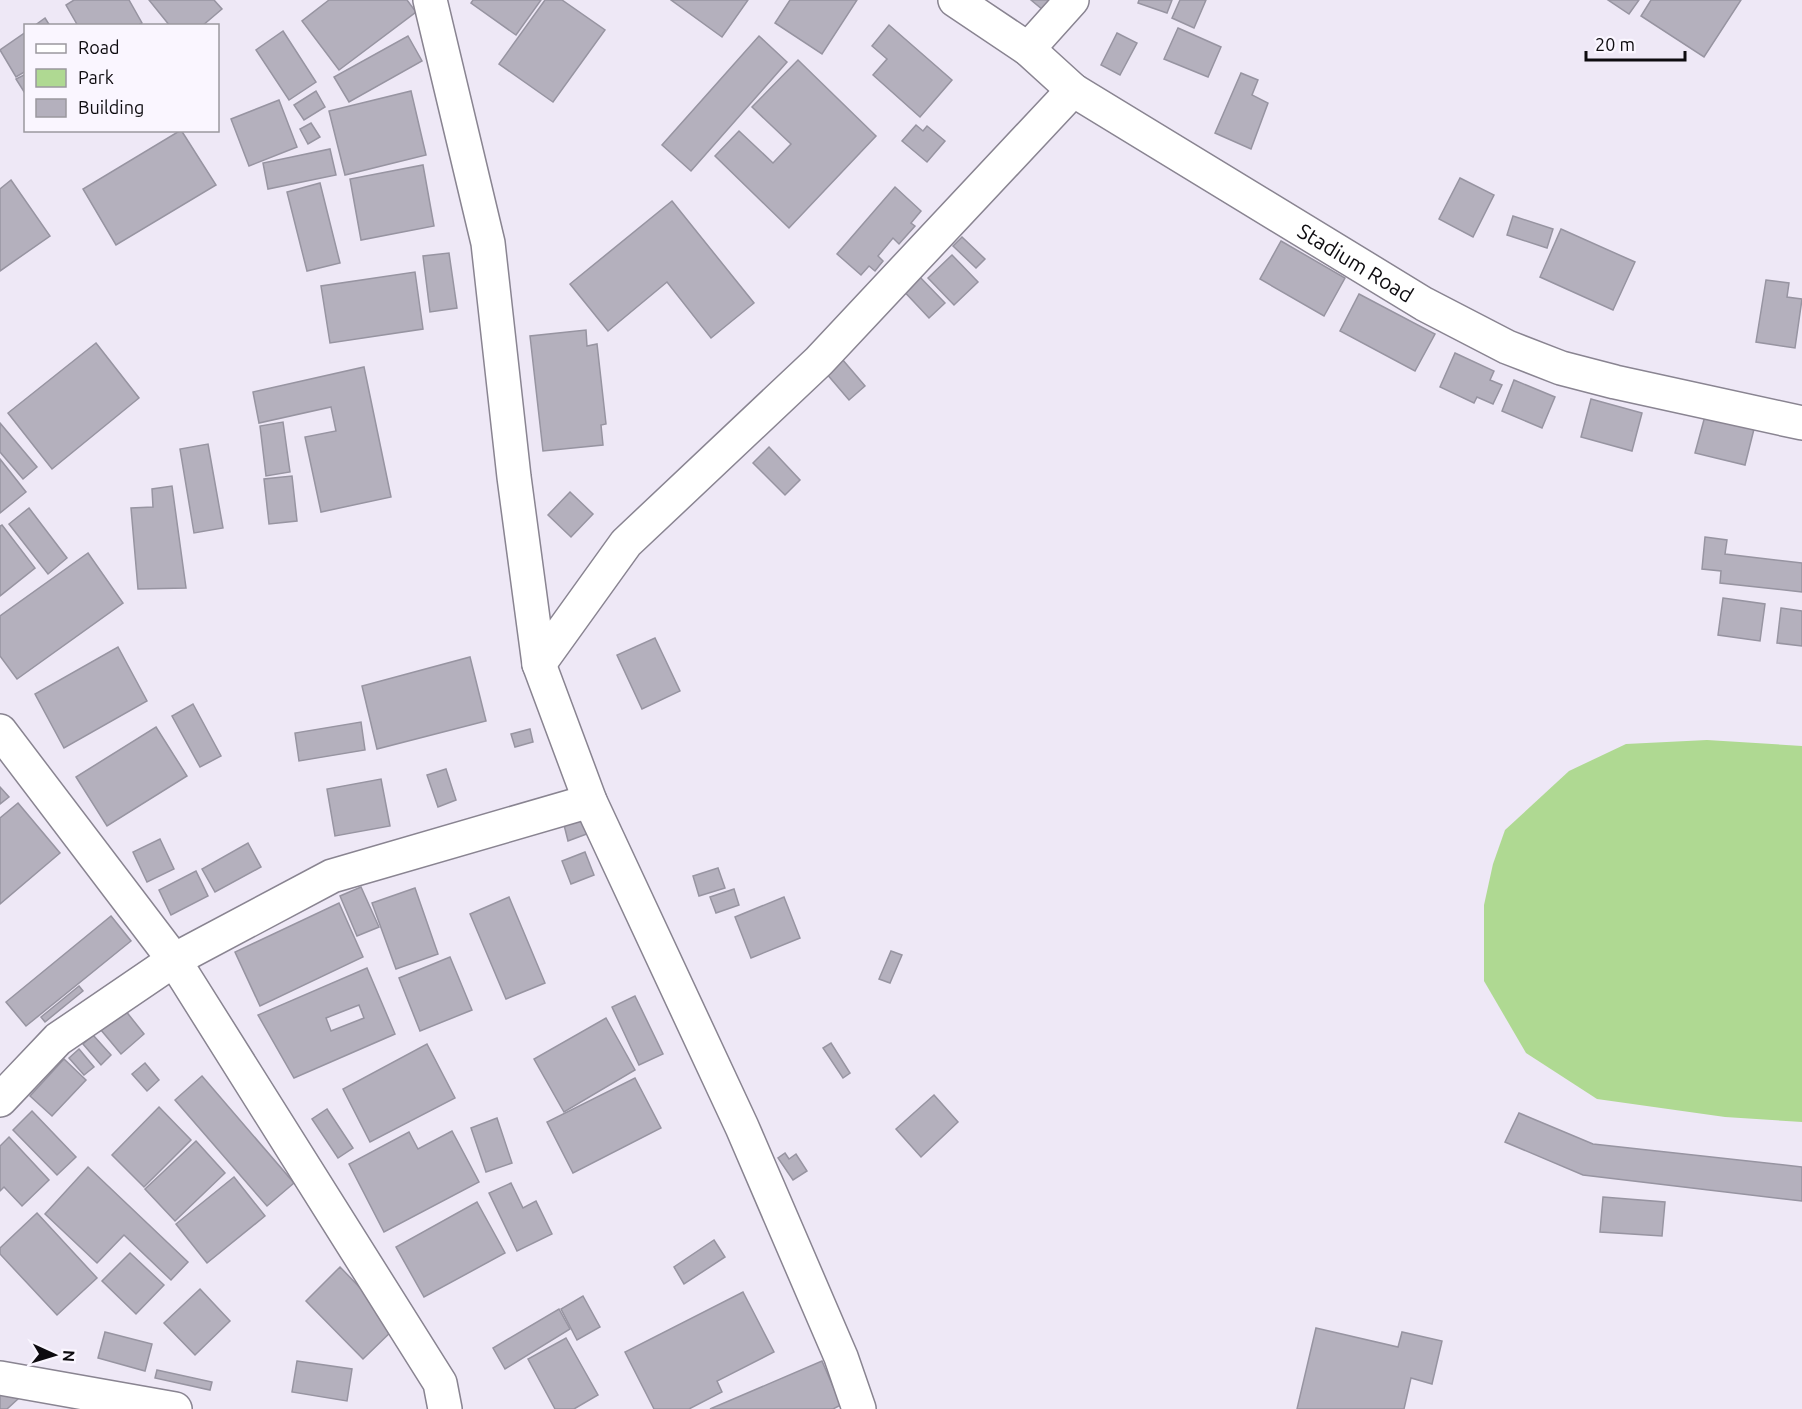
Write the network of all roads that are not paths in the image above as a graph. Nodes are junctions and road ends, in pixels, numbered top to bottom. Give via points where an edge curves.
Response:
1 (430, 0) edge
2 (955, 0) edge
3 (1072, 0) edge
4 (1028, 49) junction
5 (1073, 90) junction
6 (1802, 423) edge
7 (539, 664) junction
8 (0, 731) edge
9 (590, 801) junction
10 (174, 960) junction
11 (0, 1100) edge
12 (0, 1378) edge
13 (175, 1409) edge
14 (445, 1409) edge
15 (859, 1409) edge

1 - 7 street via 488,243 513,477
2 - 4 street, Stadium Road
3 - 4 street
4 - 5 street, Stadium Road
5 - 6 street, Stadium Road via 1424,304 1507,347 1561,368 1615,382
5 - 7 street via 819,361 626,543
7 - 9 street
8 - 10 street
9 - 10 street via 332,876
9 - 15 street via 742,1127 841,1357
10 - 11 street via 58,1039
10 - 14 street via 440,1383
12 - 13 street

